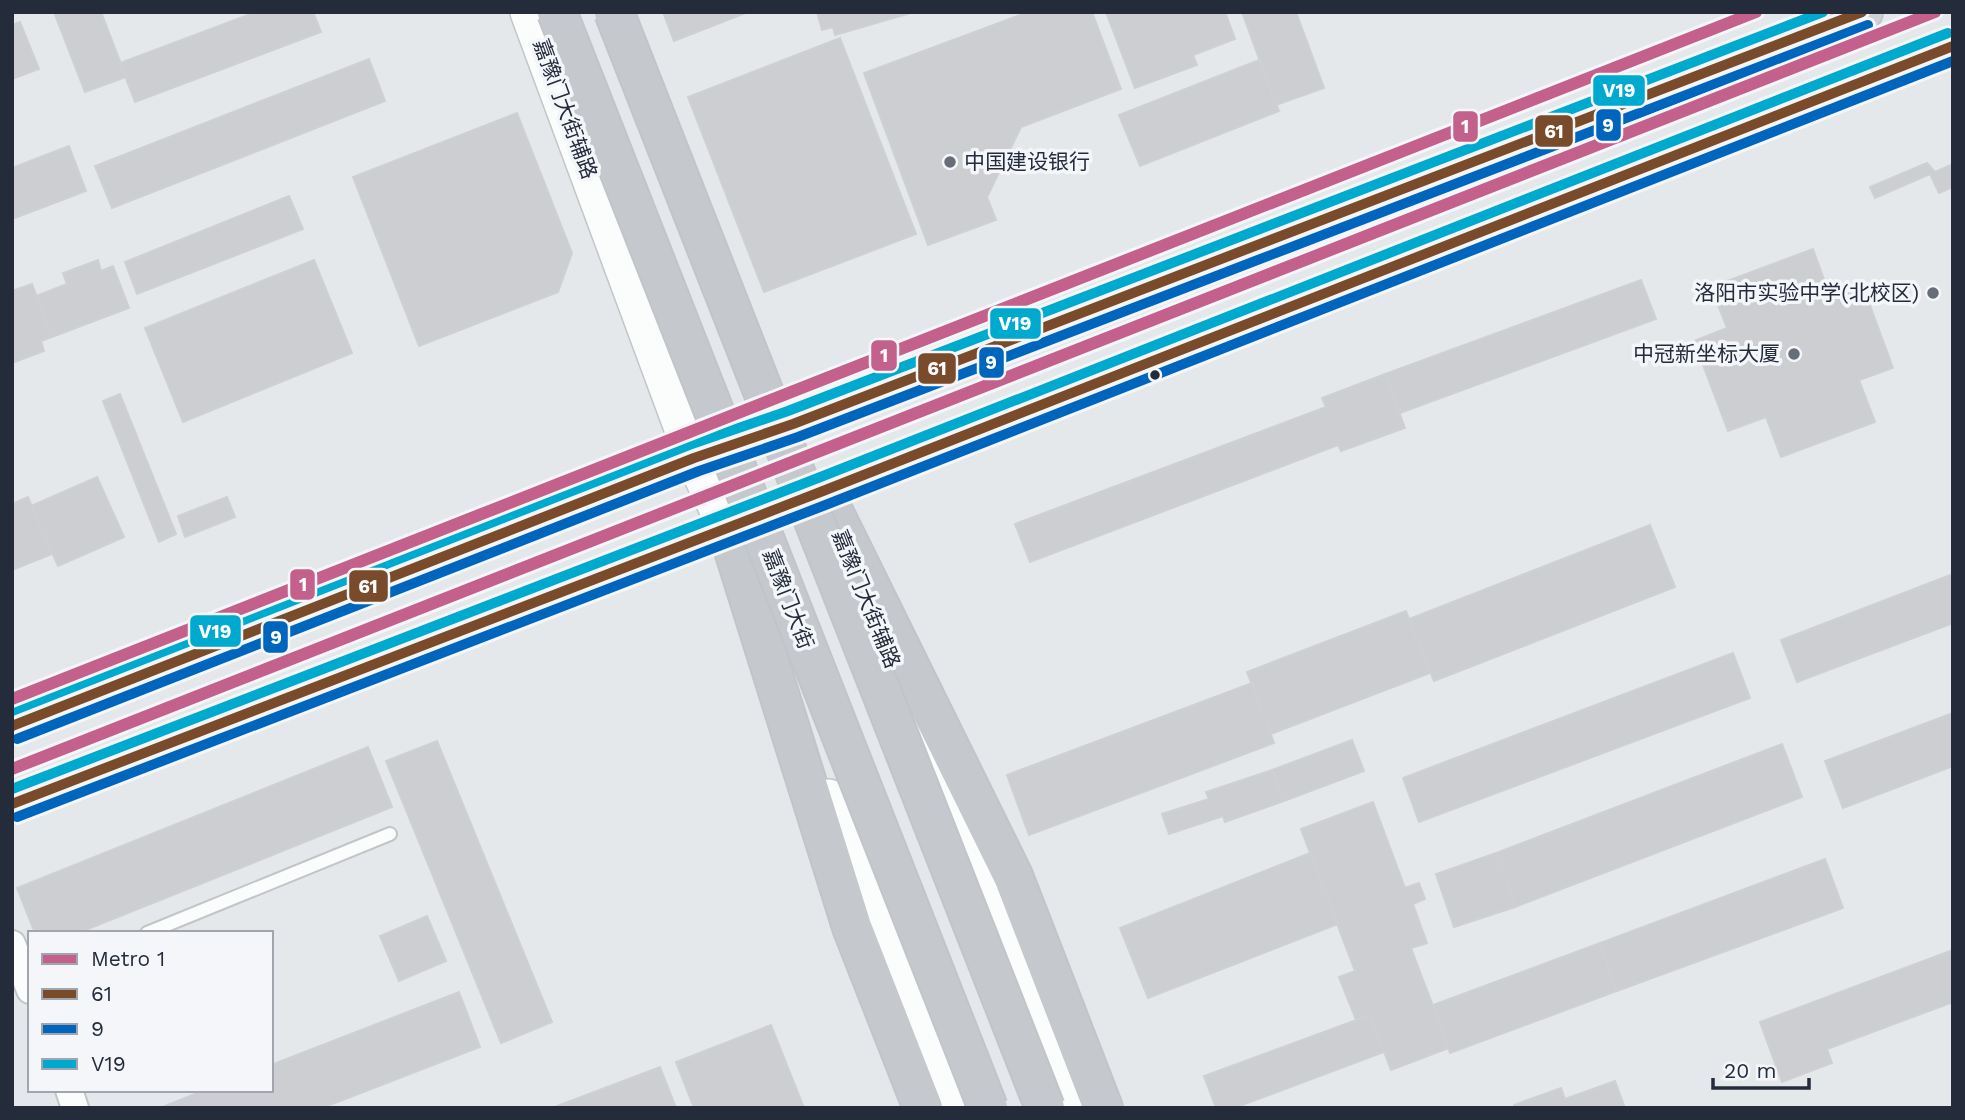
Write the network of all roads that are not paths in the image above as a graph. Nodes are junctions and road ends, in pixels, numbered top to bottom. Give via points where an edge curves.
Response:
1 (529, 12) edge
2 (557, 12) edge
3 (614, 12) edge
4 (629, 12) edge
5 (1863, 12) edge
6 (1953, 46) edge
7 (793, 424) junction
8 (695, 458) junction
9 (823, 491) junction
10 (727, 528) junction
11 (12, 726) edge
12 (12, 804) edge
13 (390, 834) dead end
14 (152, 931) edge
15 (12, 944) edge
16 (25, 985) edge
17 (923, 1108) edge
18 (946, 1108) edge
19 (988, 1108) edge
20 (1045, 1108) edge
21 (1071, 1108) edge
22 (1103, 1108) edge

1 - 8 main road, 嘉豫门大街辅路
2 - 19 highway, 嘉豫门大街, bridge
3 - 20 highway, bridge
4 - 7 main road, 嘉豫门大街辅路
5 - 7 main road
6 - 9 main road
7 - 8 main road
7 - 9 main road, 嘉豫门大街辅路
8 - 10 main road, 嘉豫门大街辅路
8 - 11 main road
9 - 10 main road
9 - 21 main road, 嘉豫门大街辅路
9 - 22 highway via 1013,876
10 - 12 main road
10 - 17 highway via 852,927
10 - 18 main road, 嘉豫门大街辅路
13 - 14 lane
15 - 16 street

